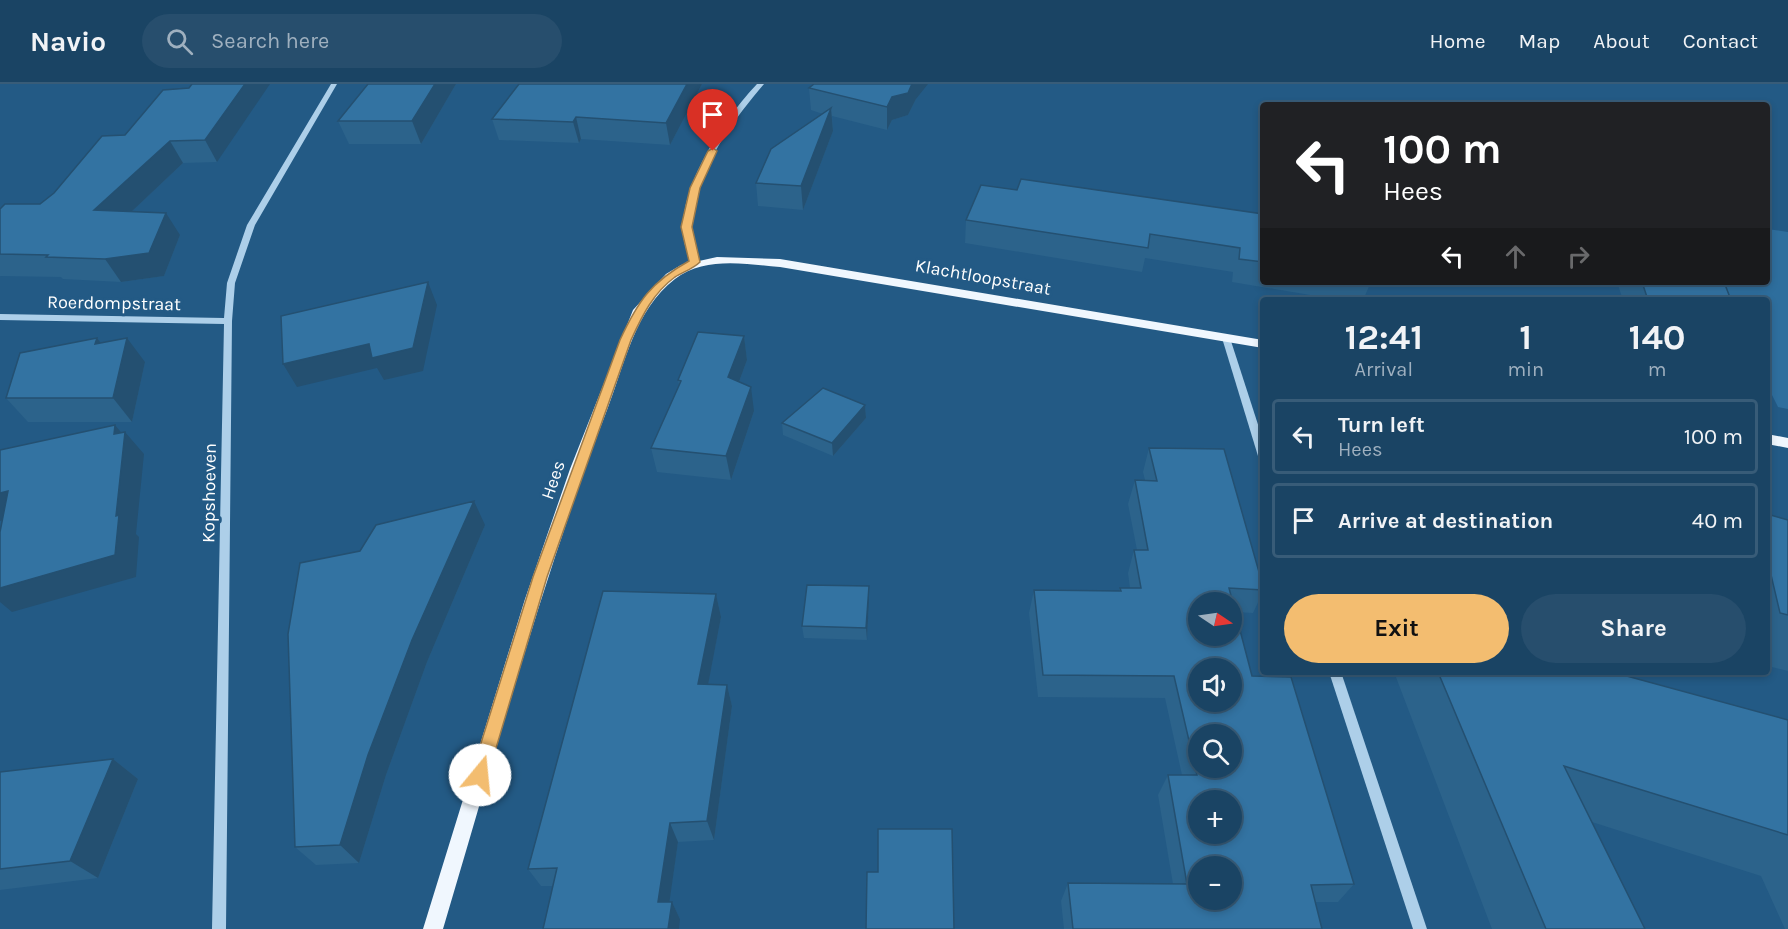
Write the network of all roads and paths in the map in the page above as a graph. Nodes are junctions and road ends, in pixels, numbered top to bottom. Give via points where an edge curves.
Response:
1 (334, 84) edge
2 (761, 84) edge
3 (695, 262) junction
4 (0, 317) edge
5 (228, 321) junction
6 (1226, 338) junction
7 (1260, 344) edge
8 (1770, 440) edge
9 (1788, 443) edge
10 (1260, 446) edge
11 (1336, 675) edge
12 (219, 929) edge
13 (433, 929) edge
14 (1420, 929) edge

1 - 5 street, Kopshoeven via 251,225 231,283
2 - 3 street via 732,120 695,188 686,227
3 - 6 main road, Klachtloopstraat via 780,263
3 - 13 main road, Hees via 654,290 625,340 533,599
4 - 5 street, Roerdompstraat
5 - 12 street, Kopshoeven
6 - 7 main road, Klachtloopstraat
6 - 10 street
8 - 9 main road
11 - 14 street

